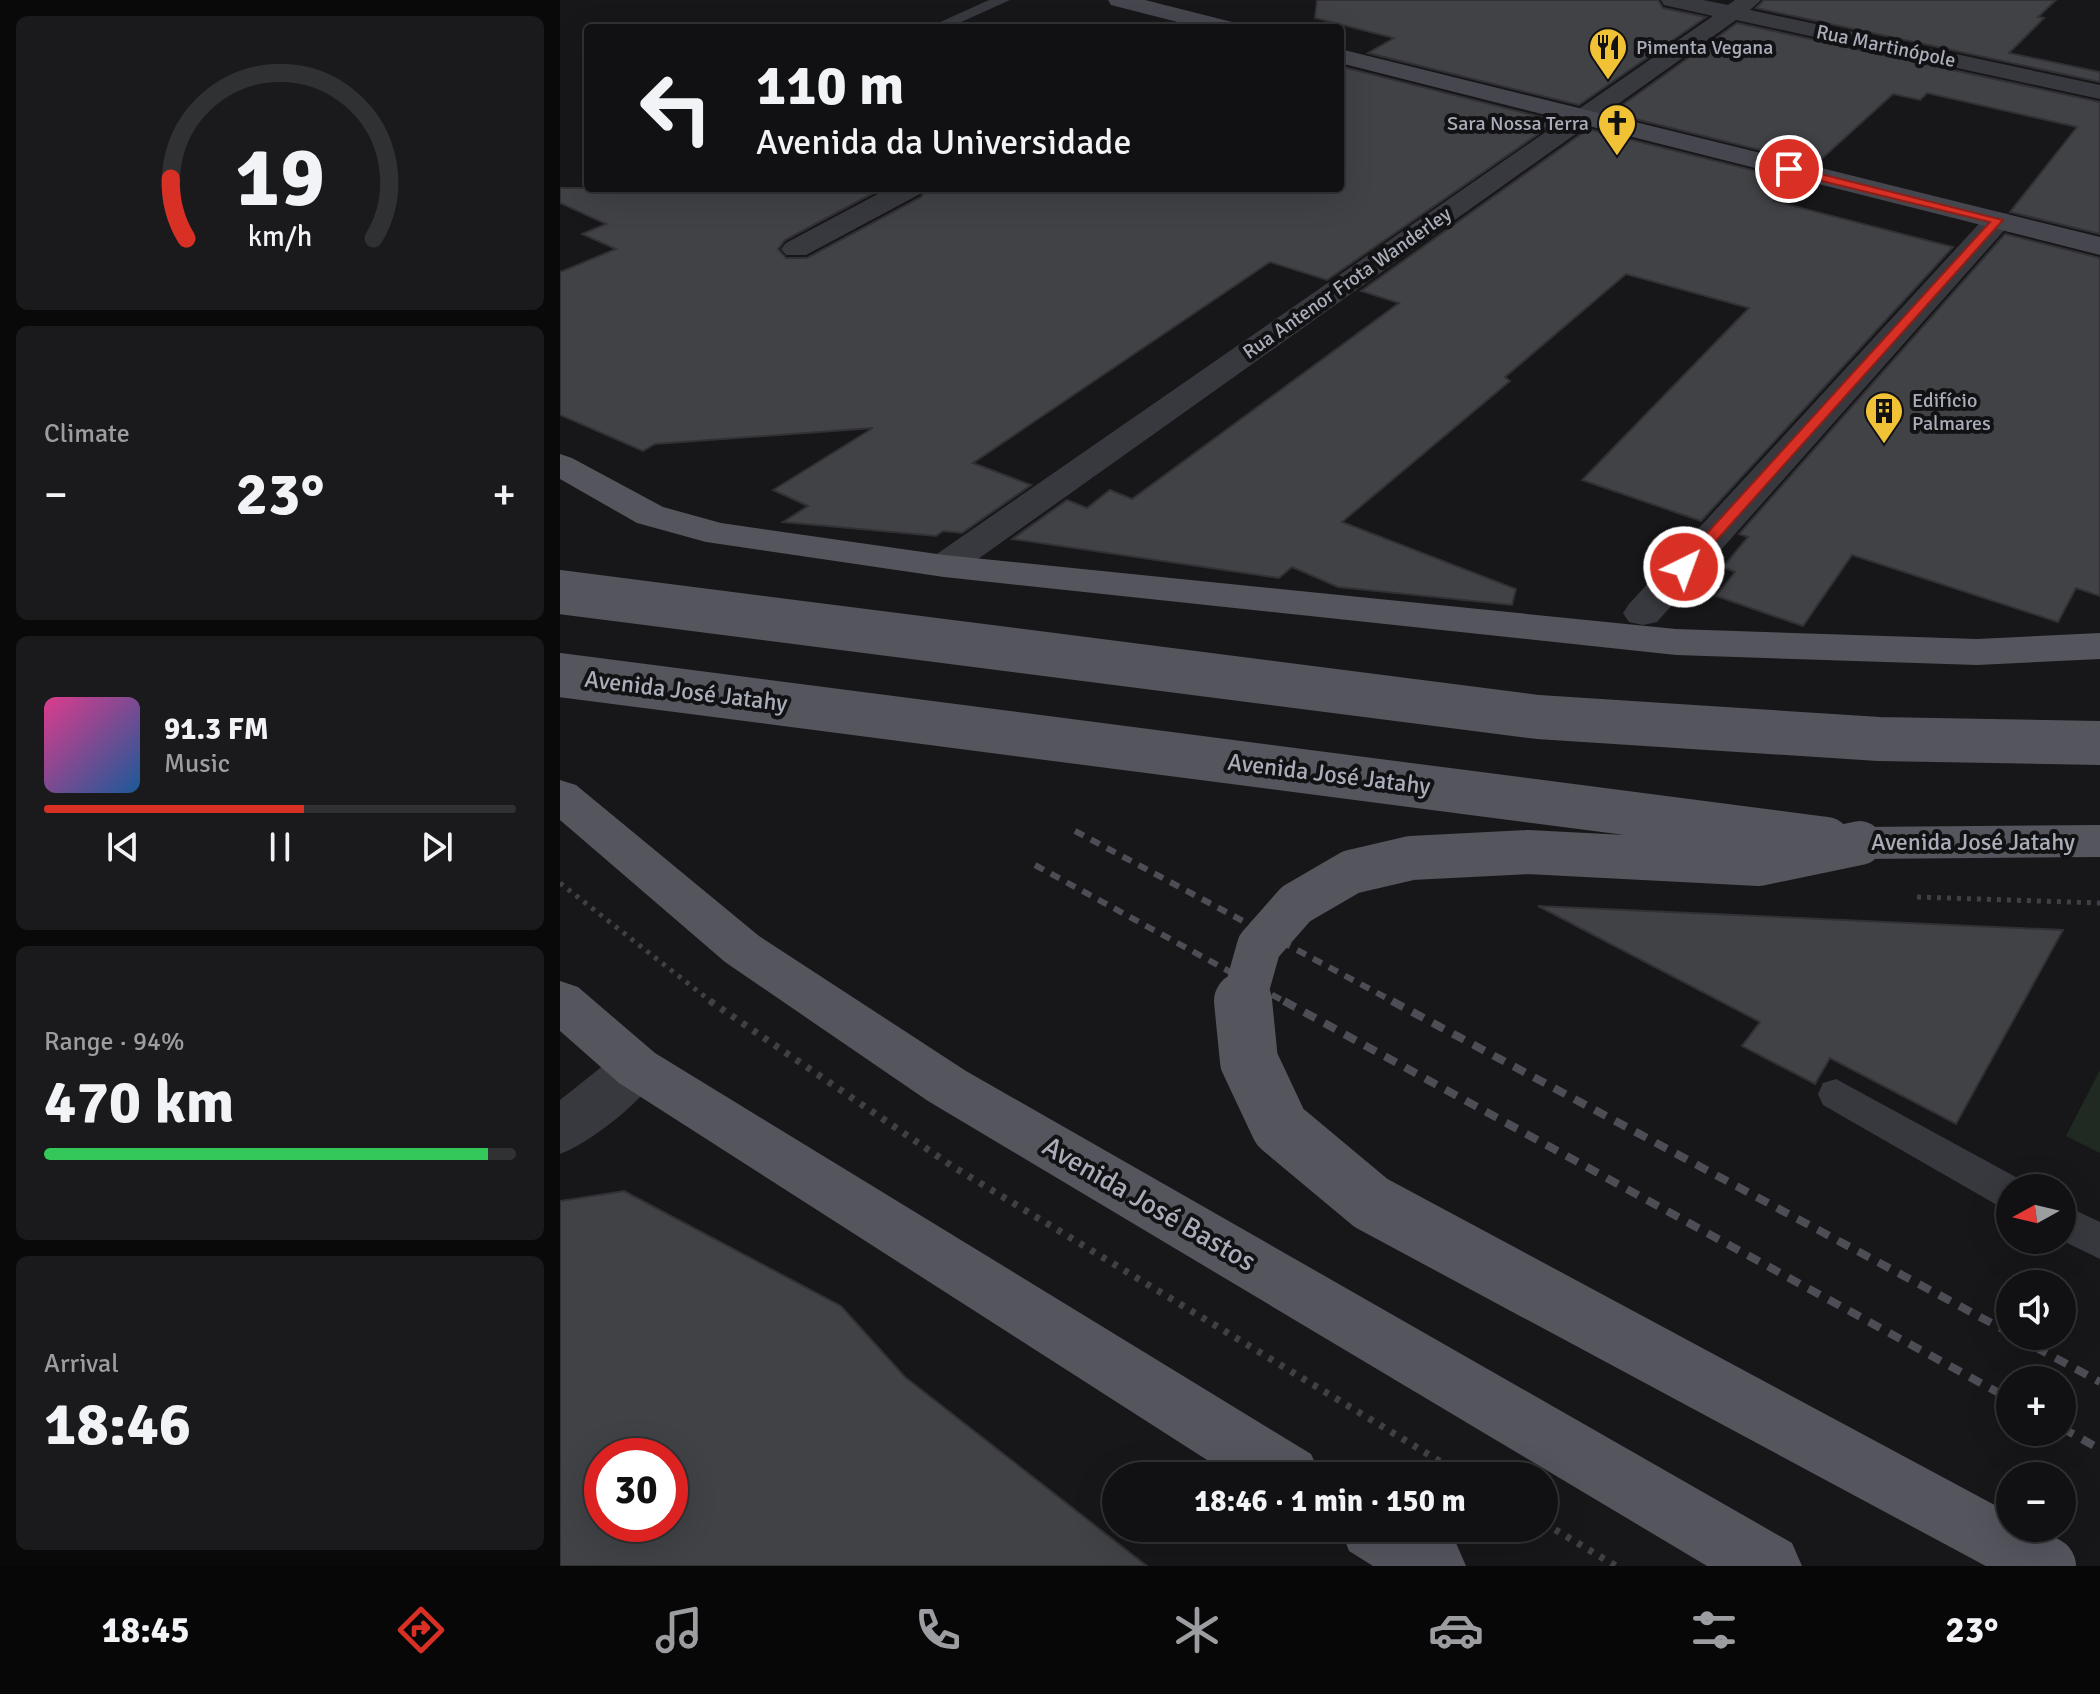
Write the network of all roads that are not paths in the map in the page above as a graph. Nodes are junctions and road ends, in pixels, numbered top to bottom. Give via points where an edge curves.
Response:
1 (1002, 0) edge
2 (1119, 0) edge
3 (1672, 0) edge
4 (1740, 6) edge
5 (945, 24) edge
6 (1207, 24) edge
7 (1344, 57) edge
8 (2100, 92) edge
9 (1581, 118) junction
10 (903, 192) edge
11 (1998, 220) junction
12 (2100, 246) edge
13 (796, 249) dead end
14 (560, 465) edge
15 (944, 566) junction
16 (560, 592) edge
17 (1643, 613) dead end
18 (2100, 646) edge
19 (560, 675) edge
20 (2100, 743) edge
21 (560, 796) edge
22 (2100, 841) edge
23 (1860, 843) junction
24 (560, 1001) edge
25 (637, 1068) junction
26 (1836, 1094) dead end
27 (560, 1131) edge
28 (1996, 1185) edge
29 (2076, 1229) edge
30 (2100, 1242) edge
31 (1267, 1462) edge
32 (1394, 1542) edge
33 (1431, 1566) edge
34 (1769, 1566) edge
35 (2047, 1566) edge

1 - 5 lane
2 - 6 main road
3 - 4 street, Rua Martinópole
4 - 8 street, Rua Martinópole
4 - 9 street, Rua Antenor Frota Wanderley
7 - 9 main road
9 - 11 main road
9 - 15 street, Rua Antenor Frota Wanderley
10 - 13 street
11 - 12 main road
11 - 17 street
14 - 15 main road via 650,515 719,534
15 - 18 main road via 1676,642 1977,652
16 - 20 main road, bridge via 1538,717 1879,739
19 - 23 main road, Avenida José Jatahy, bridge
21 - 34 main road, Avenida José Bastos via 742,949 947,1086
22 - 23 main road, Avenida José Jatahy
23 - 35 main road, bridge via 1759,864 1528,852 1411,858 1351,872 1296,904 1259,946 1243,1002 1249,1061 1280,1127 1371,1203
24 - 25 main road
25 - 27 street
25 - 31 main road
26 - 28 lane
29 - 30 lane
32 - 33 main road

